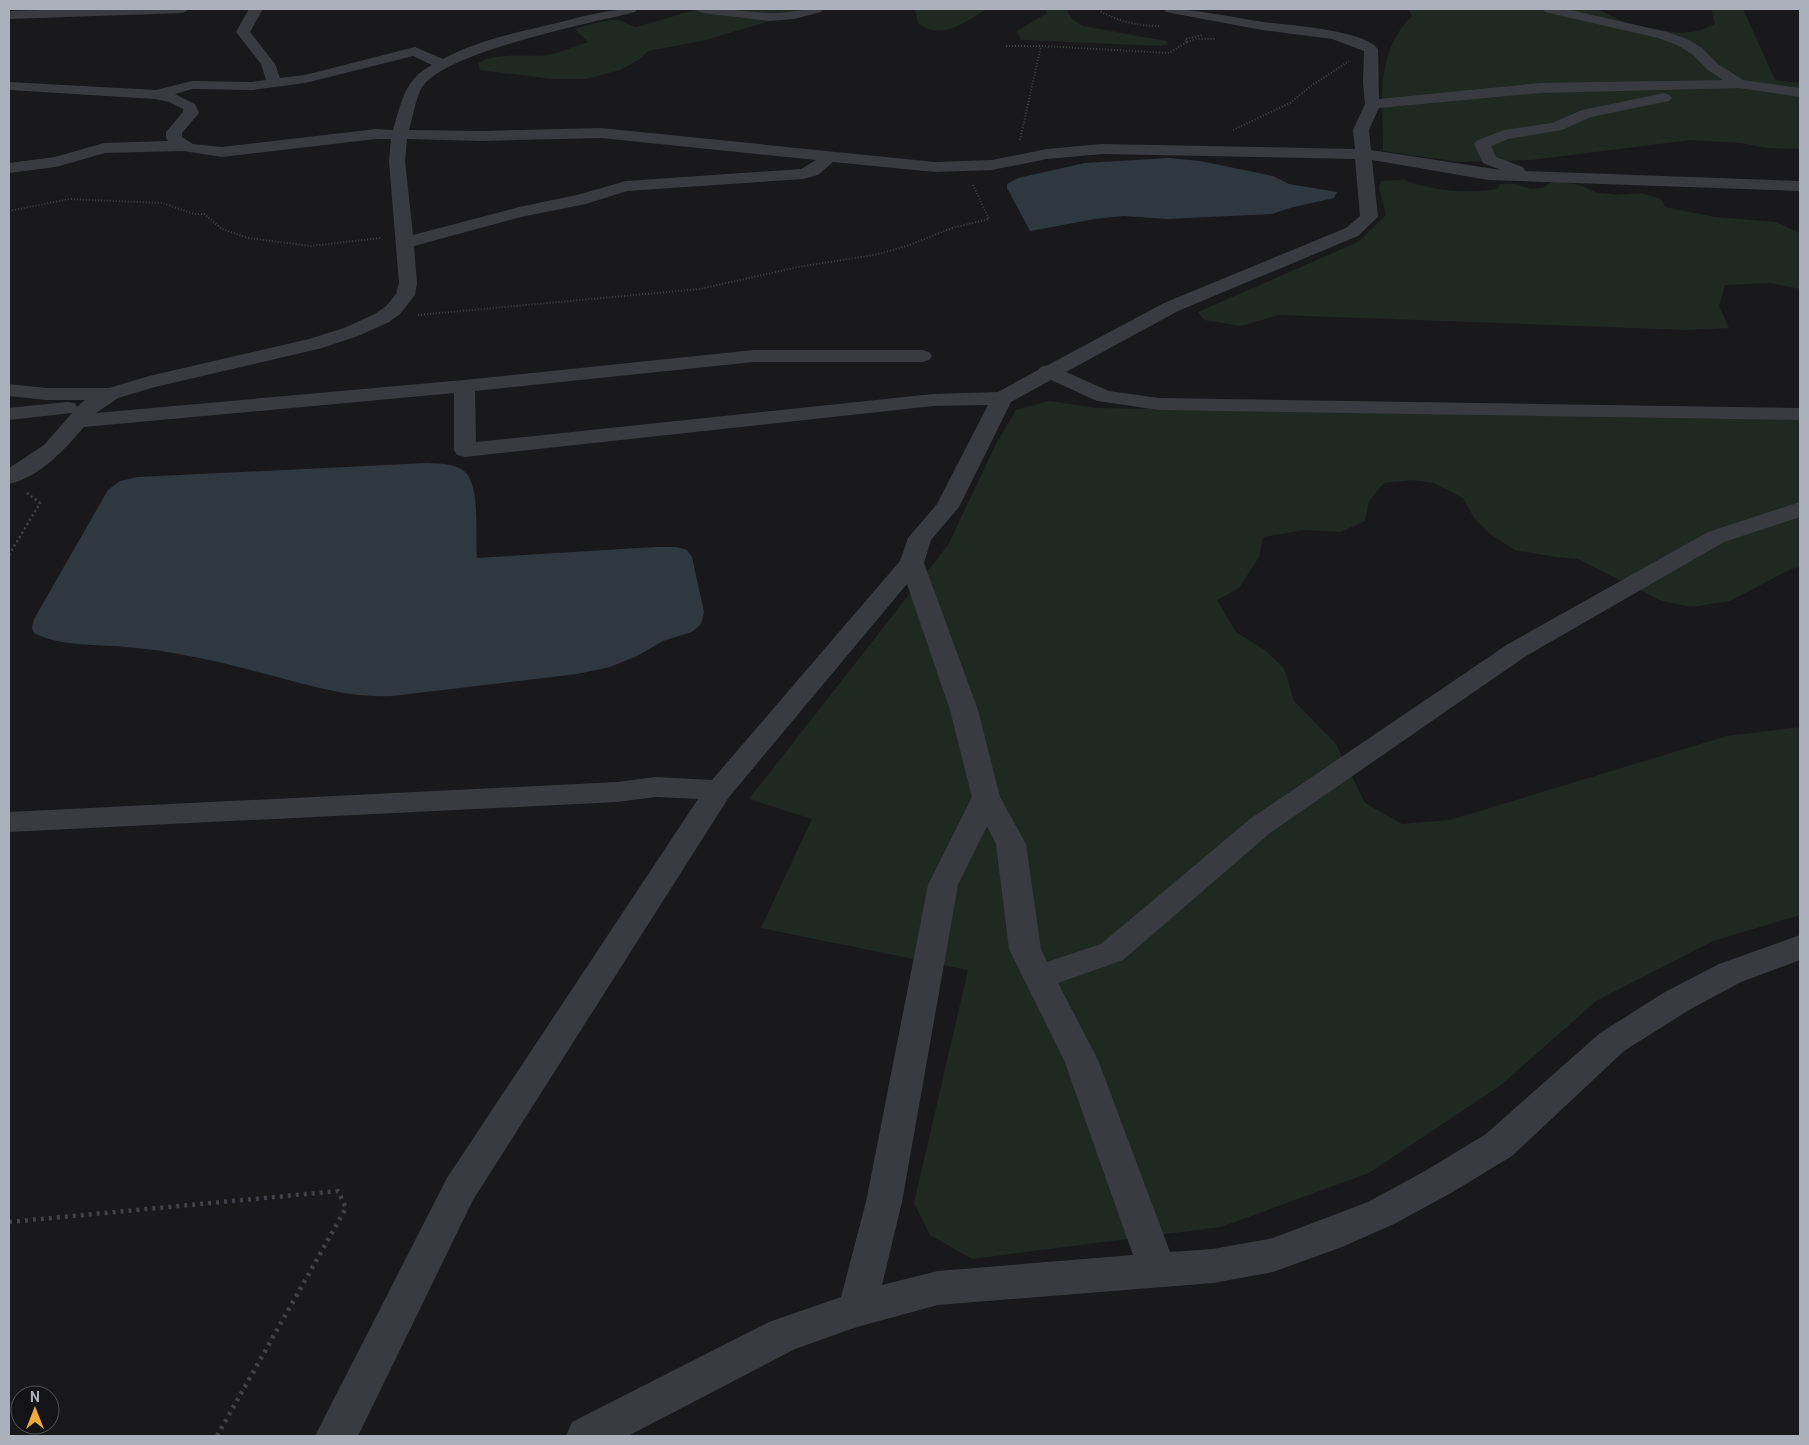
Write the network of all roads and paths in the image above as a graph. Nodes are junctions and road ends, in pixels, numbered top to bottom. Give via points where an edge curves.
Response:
1 (183, 9) edge
2 (256, 9) edge
3 (630, 9) edge
4 (702, 9) edge
5 (816, 9) edge
6 (1171, 9) edge
7 (1550, 9) edge
8 (9, 15) edge
9 (1208, 34) dead end
10 (1006, 46) dead end
11 (1041, 46) junction
12 (1371, 49) junction
13 (442, 64) junction
14 (276, 82) junction
15 (1739, 84) junction
16 (9, 86) edge
17 (1800, 92) edge
18 (155, 94) junction
19 (1373, 104) junction
20 (400, 134) junction
21 (182, 146) junction
22 (1197, 150) junction
23 (1364, 154) junction
24 (829, 157) junction
25 (1015, 160) junction
26 (968, 167) junction
27 (9, 168) edge
28 (1537, 177) junction
29 (1800, 186) edge
30 (9, 211) edge
31 (404, 240) junction
32 (382, 318) junction
33 (922, 356) dead end
34 (1048, 371) junction
35 (464, 386) junction
36 (9, 390) edge
37 (111, 394) junction
38 (1002, 398) junction
39 (84, 413) junction
40 (9, 414) edge
41 (1800, 414) edge
42 (15, 483) edge
43 (1800, 509) edge
44 (9, 555) edge
45 (912, 563) junction
46 (719, 790) junction
47 (986, 797) junction
48 (9, 822) edge
49 (1800, 947) edge
50 (1039, 977) junction
51 (9, 1222) edge
52 (1157, 1270) junction
53 (858, 1309) junction
54 (217, 1436) edge
55 (336, 1436) edge
56 (588, 1436) edge

1 - 8 street
2 - 14 street via 243,32 268,64
3 - 13 street via 481,48
4 - 5 street via 770,17 794,16
6 - 12 street via 1342,37
7 - 15 street via 1682,42
9 - 11 path via 1185,39 1188,42 1169,53
10 - 11 path
11 - 25 path
12 - 19 street via 1368,89
12 - 22 path via 1324,77 1290,103
13 - 14 street via 415,51
13 - 20 street via 422,76 414,87
14 - 18 street via 252,86 192,85
15 - 17 street
15 - 19 street via 1540,88
15 - 28 street via 1587,113 1556,127 1504,135 1482,144 1489,160
16 - 18 street
18 - 21 street via 174,98 190,107 191,112 174,132 174,138
19 - 23 street via 1361,130
20 - 21 street via 222,152
20 - 24 street via 602,133
20 - 31 street via 397,161
21 - 27 street via 104,148 56,162
22 - 23 street
22 - 25 street via 1102,149
23 - 28 street via 1489,175
23 - 34 street via 1369,217 1352,232 1171,307
24 - 26 street via 912,166
24 - 31 street via 803,174 626,186 580,200
25 - 26 street
26 - 32 path via 973,187 989,219 874,255 798,267 700,289
28 - 29 street
30 - 31 path via 69,199 162,204 204,214 224,231 253,241 315,246 363,238
31 - 32 street via 408,283 399,302
32 - 37 street via 315,344 149,382
33 - 35 street via 754,356
34 - 38 street
34 - 41 street via 1104,397 1159,404
35 - 38 street via 465,450 933,400
35 - 39 street
36 - 37 street via 46,394
37 - 39 street
38 - 45 street via 947,507 920,538
39 - 40 street
39 - 42 street via 52,450
42 - 44 path via 40,503
43 - 50 street via 1716,537 1517,650 1260,826 1112,952
45 - 46 street
45 - 47 street via 964,710
46 - 48 street via 656,787 617,792
46 - 55 street via 460,1189
47 - 50 street via 1011,844 1025,949
47 - 53 street via 943,885 884,1202
49 - 52 street via 1730,973 1677,1000 1612,1042 1499,1145 1381,1213 1329,1236 1273,1255 1213,1266
50 - 52 street via 1081,1060
51 - 54 path via 338,1191 346,1208
52 - 53 street via 938,1288
53 - 56 street via 783,1335

